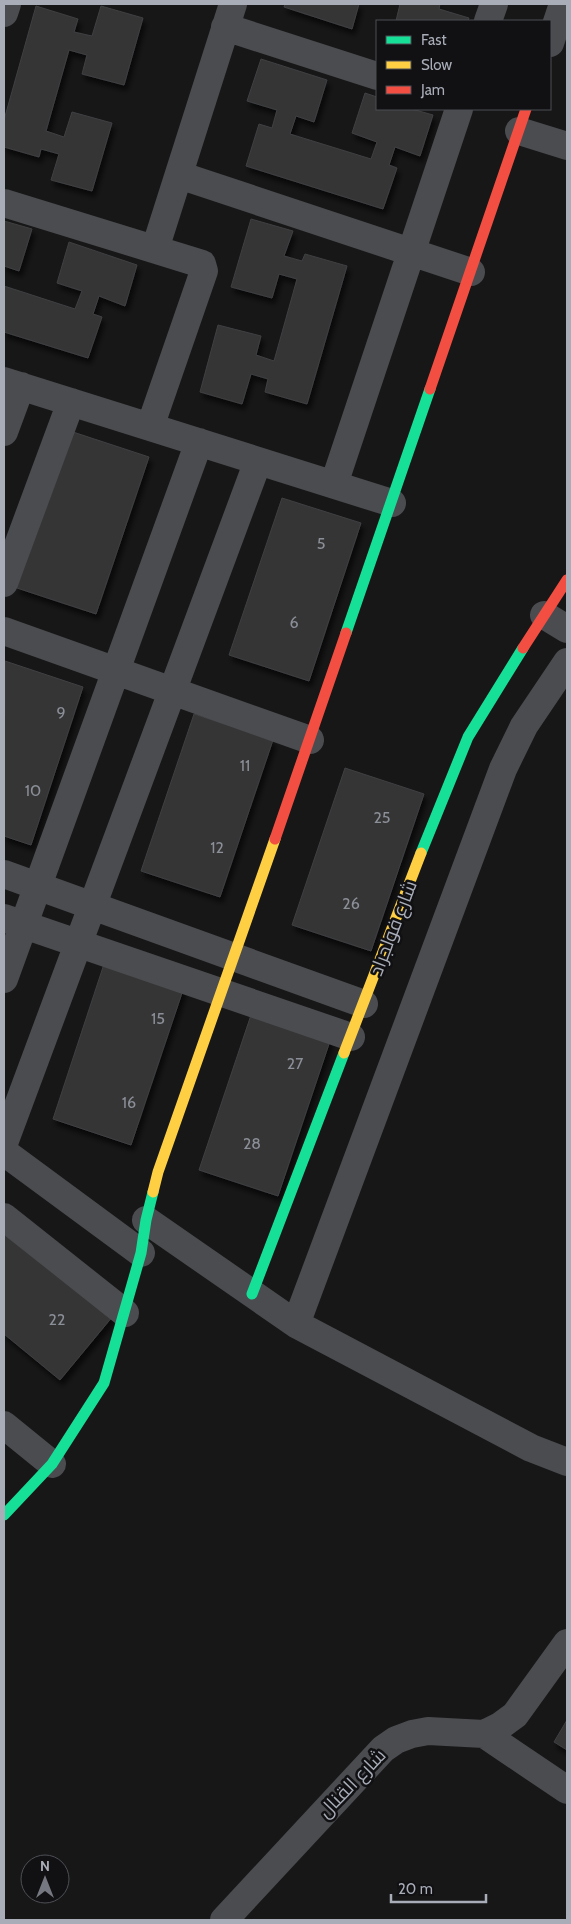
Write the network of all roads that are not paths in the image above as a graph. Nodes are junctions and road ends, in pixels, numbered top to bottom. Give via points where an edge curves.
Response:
1 (7, 4) edge
2 (494, 4) edge
3 (563, 4) edge
4 (4, 13) edge
5 (229, 16) edge
6 (488, 20) edge
7 (551, 39) edge
8 (376, 76) edge
9 (459, 110) edge
10 (522, 120) edge
11 (567, 146) edge
12 (179, 174) junction
13 (4, 203) edge
14 (155, 249) junction
15 (411, 252) junction
16 (471, 272) junction
17 (12, 383) edge
18 (71, 402) junction
19 (150, 427) junction
20 (4, 432) edge
21 (199, 442) junction
22 (258, 461) junction
23 (334, 484) junction
24 (392, 503) junction
25 (567, 580) edge
26 (4, 583) edge
27 (544, 615) junction
28 (567, 629) edge
29 (4, 631) edge
30 (567, 662) edge
31 (116, 671) junction
32 (172, 691) junction
33 (310, 740) junction
34 (4, 874) edge
35 (38, 887) junction
36 (92, 906) junction
37 (14, 921) edge
38 (78, 944) junction
39 (234, 957) junction
40 (4, 979) edge
41 (221, 993) junction
42 (364, 1004) junction
43 (351, 1037) junction
44 (4, 1143) edge
45 (4, 1152) edge
46 (4, 1217) edge
47 (146, 1220) junction
48 (141, 1254) junction
49 (252, 1294) junction
50 (125, 1313) junction
51 (296, 1324) junction
52 (4, 1425) edge
53 (567, 1462) edge
54 (52, 1464) junction
55 (4, 1515) edge
56 (567, 1642) edge
57 (484, 1734) junction
58 (567, 1790) edge
59 (224, 1920) edge

1 - 4 street
2 - 6 street
3 - 7 street
5 - 8 street
5 - 12 street
9 - 15 street
10 - 11 street
10 - 16 street
12 - 14 street
12 - 15 street
13 - 14 street
14 - 19 street via 199,263 204,271
15 - 16 street
15 - 23 street
16 - 24 street
17 - 18 street
17 - 20 street
18 - 19 street
18 - 26 street
19 - 21 street
21 - 22 street
21 - 31 street
22 - 23 street
22 - 32 street
23 - 24 street
24 - 33 street
25 - 27 street, شارع فولجراد
27 - 28 street
27 - 42 street, شارع فولجراد via 468,737
29 - 31 street
30 - 51 street via 524,726 503,769
31 - 32 street
31 - 35 street
32 - 33 street
32 - 36 street
33 - 39 street
34 - 35 street
35 - 36 street
35 - 37 street
36 - 38 street
36 - 39 street
37 - 38 street
37 - 40 street
38 - 41 street
38 - 44 street
39 - 41 street
39 - 42 street
41 - 43 street
41 - 47 street via 158,1172
42 - 43 street, شارع فولجراد
43 - 49 street, شارع فولجراد
45 - 48 street
46 - 50 street
47 - 48 street
47 - 49 street
48 - 50 street
49 - 51 street
50 - 54 street via 104,1383
51 - 53 street via 531,1448
52 - 54 street
54 - 55 street
56 - 57 street via 514,1715
57 - 58 street
57 - 59 street, شارع القنال via 428,1731 396,1740 383,1749

